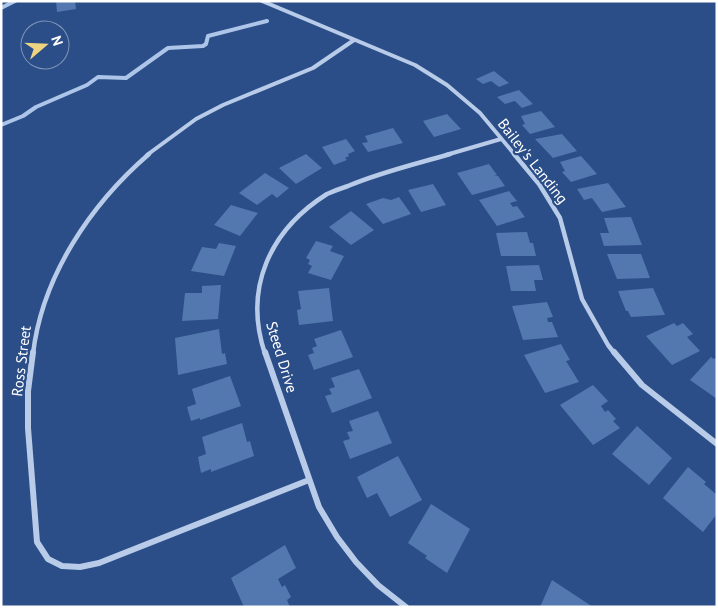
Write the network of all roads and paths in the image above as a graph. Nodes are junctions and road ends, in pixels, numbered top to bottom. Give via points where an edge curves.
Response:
1 (262, 1) edge
2 (354, 40) junction
3 (501, 139) junction
4 (717, 444) edge
5 (309, 480) junction
6 (406, 607) edge

1 - 2 street, Bailey's Landing
2 - 3 street, Bailey's Landing via 407,62 448,85 480,113
2 - 5 street, Ross Street via 309,70 229,101 196,120 159,144 121,178 88,218 56,274 39,319 30,375 29,433 37,542 49,562 59,566 84,567 99,562
3 - 4 street, Bailey's Landing via 539,184 560,218 582,299 608,345 642,385
3 - 5 street, Steed Drive via 337,189 294,220 278,240 261,273 256,313 262,344
5 - 6 street, Steed Drive via 319,507 348,554 379,587

